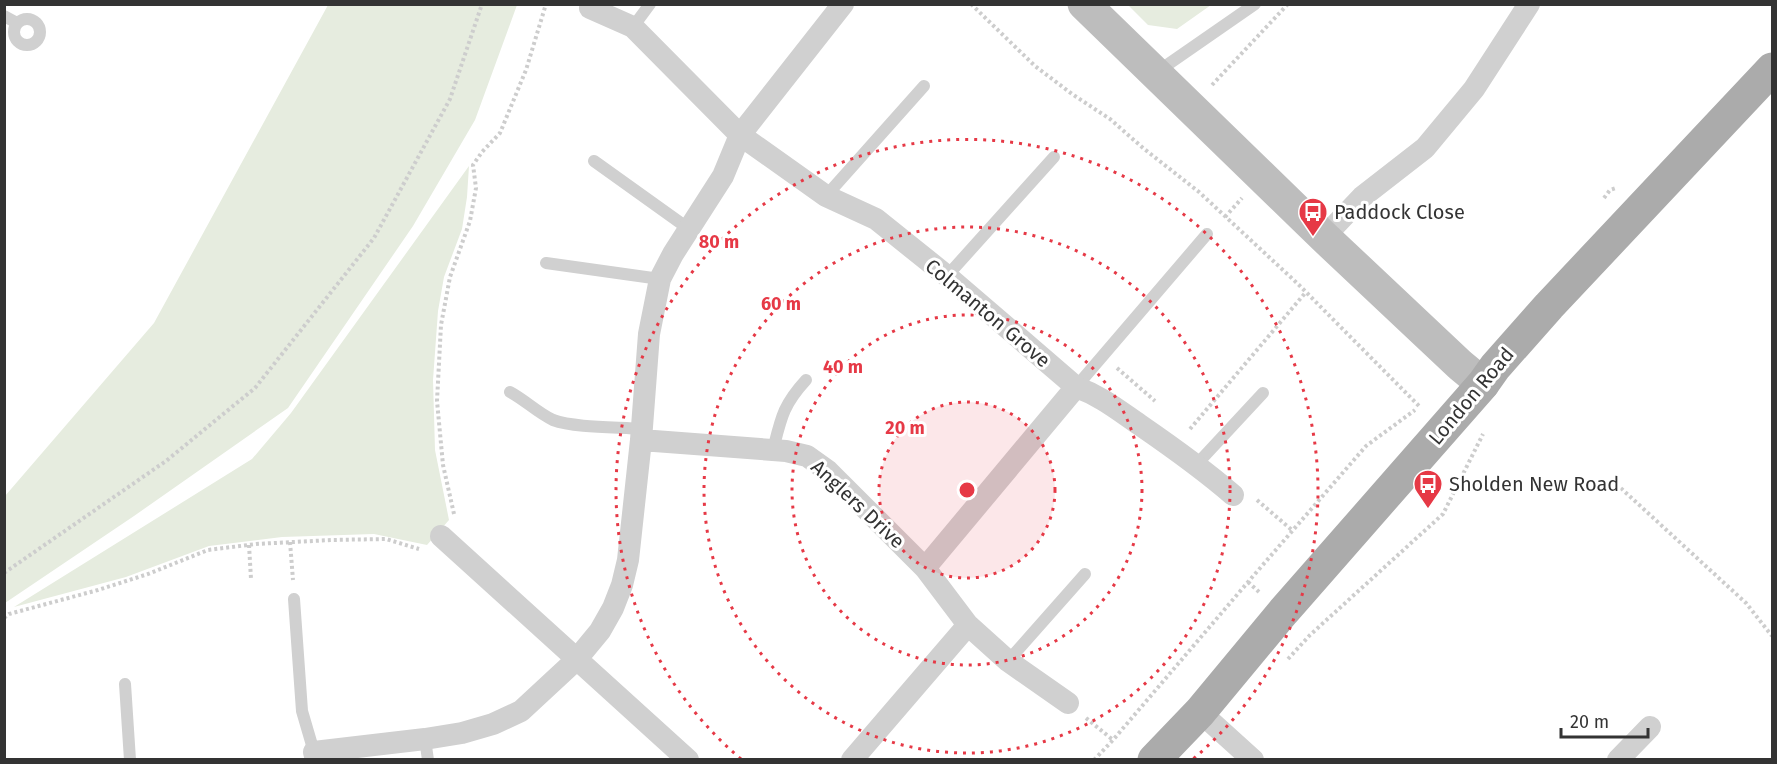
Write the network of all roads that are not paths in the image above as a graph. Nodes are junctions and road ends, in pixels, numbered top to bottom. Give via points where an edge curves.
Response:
1 (650, 4) edge
2 (843, 4) edge
3 (1084, 4) edge
4 (1255, 4) edge
5 (1529, 4) edge
6 (590, 8) dead end
7 (4, 16) edge
8 (17, 24) dead end
9 (633, 27) junction
10 (1773, 69) edge
11 (1155, 73) junction
12 (924, 86) dead end
13 (740, 135) junction
14 (1054, 157) dead end
15 (594, 161) dead end
16 (825, 196) junction
17 (689, 230) junction
18 (1207, 234) road end
19 (1324, 237) junction
20 (546, 263) dead end
21 (947, 276) junction
22 (660, 279) junction
23 (806, 380) dead end
24 (1483, 384) junction
25 (1076, 387) junction
26 (510, 392) dead end
27 (1263, 393) dead end
28 (642, 435) junction
29 (773, 450) junction
30 (1197, 464) junction
31 (1233, 495) road end
32 (441, 536) road end
33 (925, 568) junction
34 (1085, 574) dead end
35 (294, 599) road end
36 (968, 625) junction
37 (576, 660) junction
38 (1008, 661) junction
39 (125, 684) dead end
40 (1068, 703) road end
41 (1200, 712) junction
42 (1650, 727) dead end
43 (426, 749) edge
44 (315, 756) edge
45 (130, 759) edge
46 (688, 759) edge
47 (852, 759) edge
48 (1154, 759) edge
49 (1253, 759) edge
50 (1618, 759) edge

1 - 9 lane
2 - 13 street
3 - 11 street
4 - 11 lane
5 - 19 street via 1474,89 1425,148 1362,197
6 - 9 street, Colmanton Grove
7 - 8 lane
9 - 13 street, Colmanton Grove
10 - 24 main road, London Road via 1549,306
11 - 19 street
12 - 16 lane
13 - 16 street, Colmanton Grove
13 - 17 street via 723,176
14 - 21 lane
15 - 17 lane
16 - 21 street, Colmanton Grove via 876,219
17 - 22 street
18 - 25 lane
19 - 24 street
20 - 22 lane
21 - 25 street, Colmanton Grove
22 - 28 street via 649,334
23 - 29 lane via 787,403
24 - 41 main road, London Road
25 - 30 street, Colmanton Grove via 1094,393
25 - 33 street
26 - 28 lane via 567,424
27 - 30 lane
28 - 29 street, Anglers Drive
28 - 37 street via 622,585 600,631
29 - 33 street, Anglers Drive via 807,456 828,471
30 - 31 street, Colmanton Grove
32 - 37 street
33 - 36 street, Anglers Drive
34 - 38 lane
35 - 44 lane via 302,711
36 - 38 street, Anglers Drive
36 - 47 street
37 - 43 street via 520,711
37 - 46 street
38 - 40 street, Anglers Drive
39 - 45 lane
41 - 48 main road, London Road
41 - 49 street
42 - 50 street
43 - 44 street

